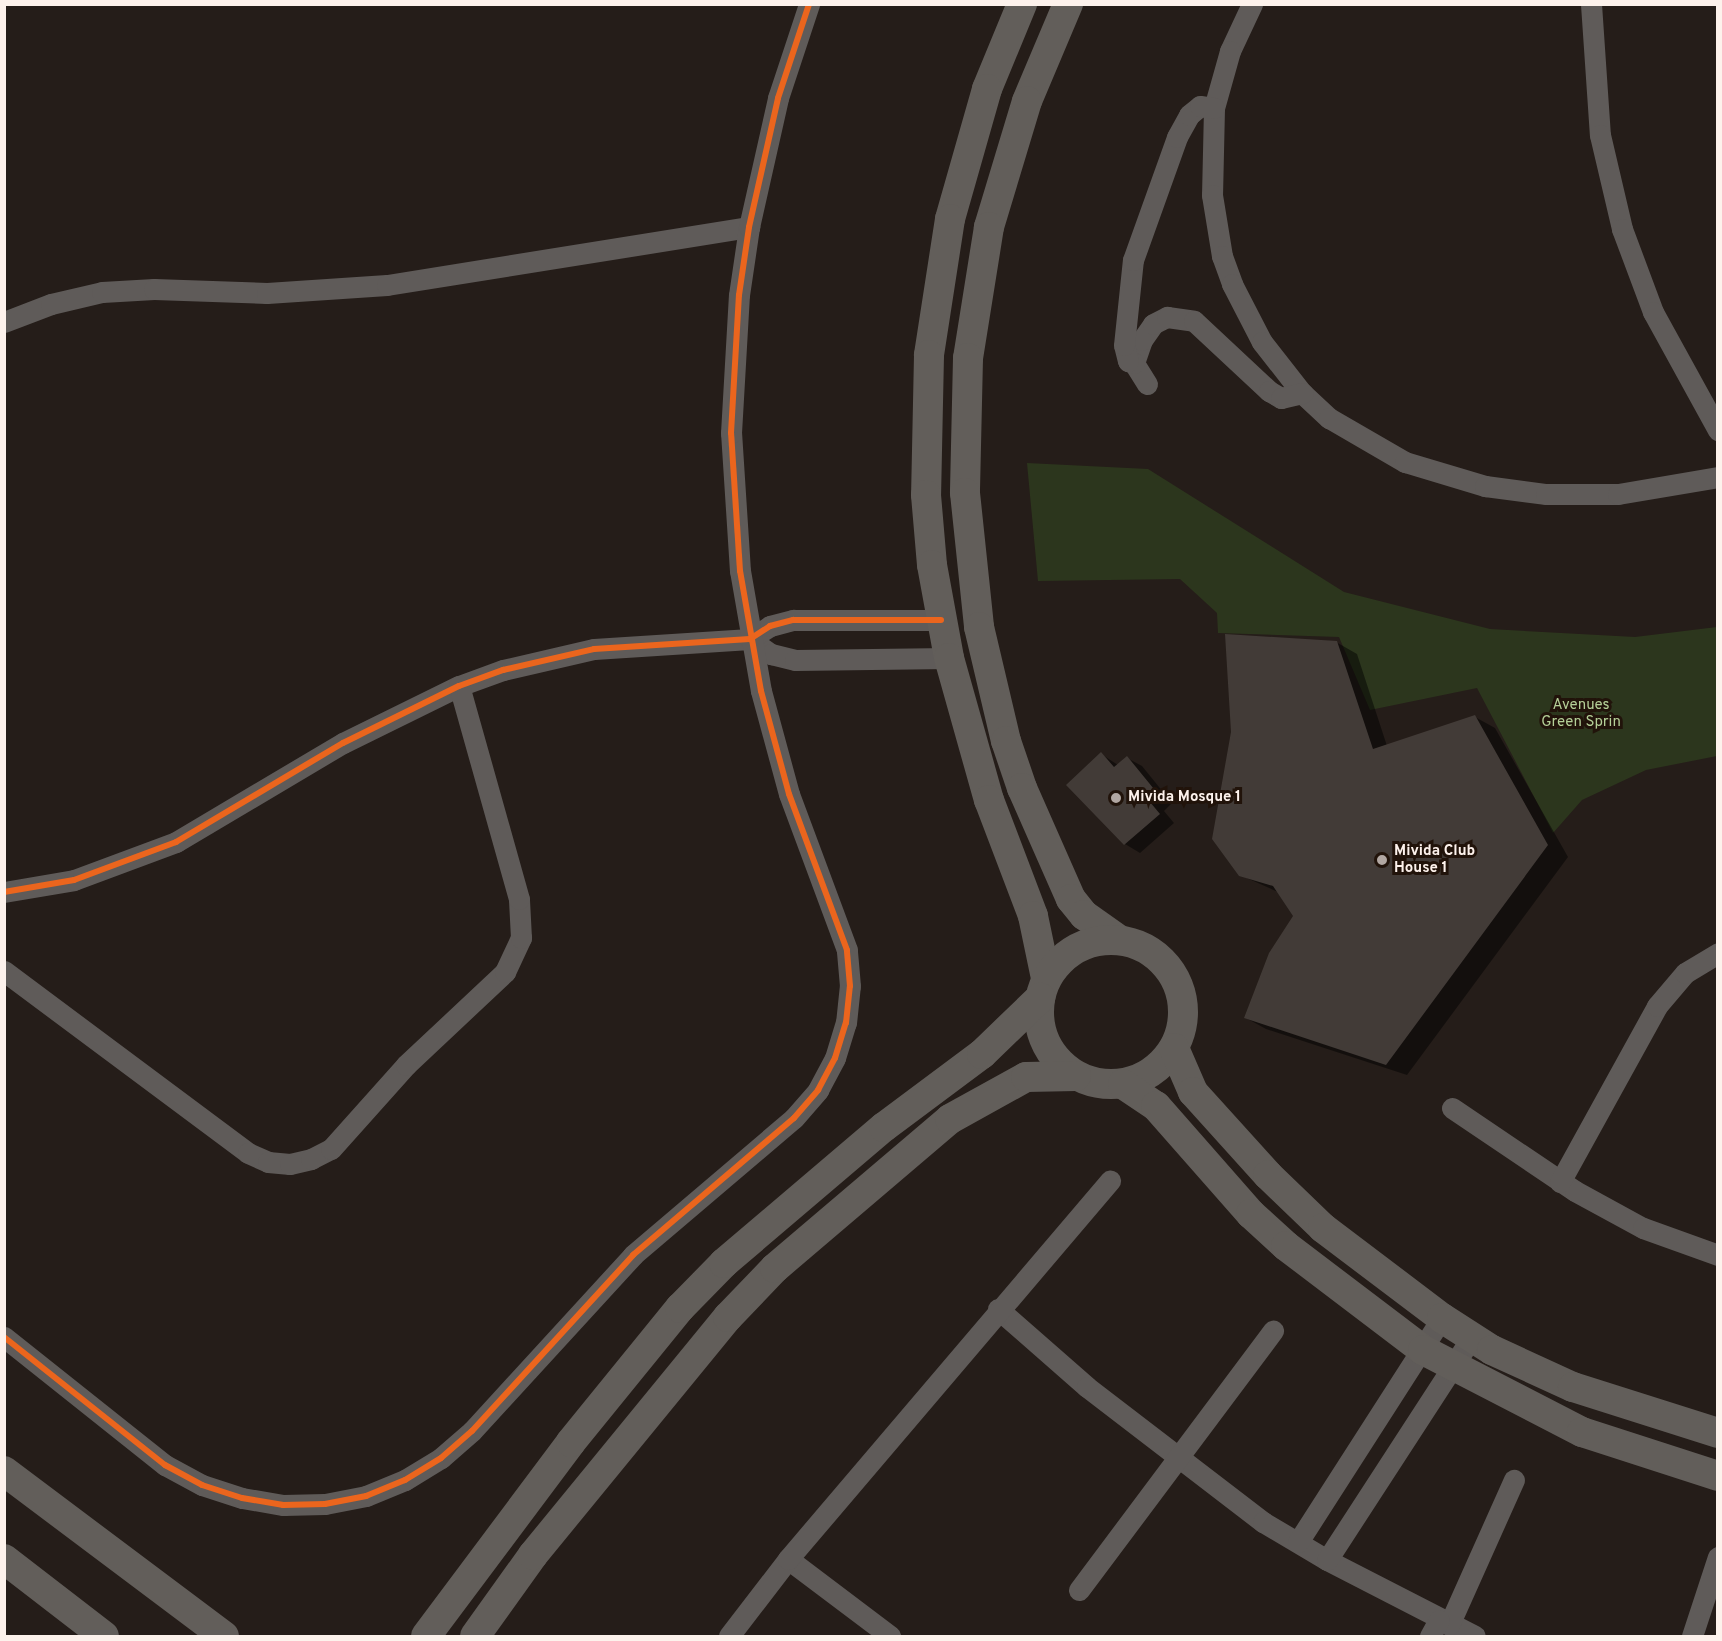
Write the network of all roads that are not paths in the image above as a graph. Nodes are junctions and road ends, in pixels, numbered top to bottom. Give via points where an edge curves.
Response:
1 (809, 4) edge
2 (1022, 4) edge
3 (1068, 4) edge
4 (1252, 4) edge
5 (1591, 4) edge
6 (1214, 108) junction
7 (749, 227) junction
8 (4, 322) edge
9 (1134, 363) junction
10 (1147, 384) dead end
11 (1302, 393) junction
12 (1718, 430) edge
13 (1718, 477) edge
14 (941, 620) junction
15 (750, 639) junction
16 (949, 658) junction
17 (459, 686) junction
18 (13, 891) edge
19 (4, 909) edge
20 (1118, 939) junction
21 (1718, 953) edge
22 (4, 971) edge
23 (1043, 988) junction
24 (1174, 1048) junction
25 (1076, 1076) junction
26 (1123, 1084) junction
27 (1452, 1108) dead end
28 (1110, 1181) dead end
29 (1560, 1182) junction
30 (1718, 1255) edge
31 (998, 1309) junction
32 (1442, 1318) junction
33 (1273, 1331) dead end
34 (4, 1337) edge
35 (1472, 1337) junction
36 (1423, 1350) junction
37 (1453, 1366) junction
38 (1709, 1428) edge
39 (1175, 1458) junction
40 (4, 1471) edge
41 (1718, 1476) edge
42 (1514, 1480) dead end
43 (1298, 1542) junction
44 (1718, 1557) edge
45 (4, 1559) edge
46 (788, 1559) junction
47 (1327, 1560) junction
48 (1079, 1590) dead end
49 (1439, 1627) edge
50 (104, 1636) edge
51 (224, 1636) edge
52 (426, 1636) edge
53 (475, 1636) edge
54 (729, 1636) edge
55 (890, 1636) edge
56 (1475, 1636) edge
57 (1692, 1636) edge

1 - 7 street via 778,98
2 - 14 street via 987,89 967,154 938,285 928,366 926,483
3 - 20 street via 1027,101 989,227 968,358 965,493 979,627 1006,741 1022,788 1071,898 1092,922
4 - 6 street via 1230,51
5 - 12 street via 1600,135 1622,229 1653,312
6 - 9 street via 1200,106 1189,115 1177,137 1133,260 1124,345 1126,356
6 - 11 street via 1212,195 1222,256 1262,342
7 - 8 street via 387,285 267,293 154,288 102,292 51,304
7 - 15 street via 739,296 731,433 740,571
9 - 10 street
9 - 11 street via 1153,324 1167,317 1194,321 1269,391 1281,398
11 - 13 street via 1329,418 1405,462 1485,486 1546,494 1618,494
14 - 15 street via 793,620 770,626
14 - 16 street
15 - 16 street via 771,654 795,660
15 - 17 street via 594,649 537,661
15 - 34 street via 789,794 847,950 848,1005 835,1058 818,1090 794,1118 633,1255 472,1431 441,1458 405,1480 366,1496 325,1504 283,1505 242,1498 202,1485 165,1465
16 - 23 street via 988,800 1033,916
17 - 18 street via 343,743 176,842 95,873
17 - 22 street via 519,899 521,938 505,972 406,1065 331,1149 311,1160 290,1164 268,1162 248,1154
18 - 19 street
20 - 23 street via 1101,939 1077,948 1056,964
20 - 24 street via 1151,951 1177,982 1183,1016
21 - 29 street via 1685,973 1657,1006
23 - 25 street via 1039,1021 1045,1043 1058,1062
23 - 52 street via 982,1054 884,1127 723,1263 680,1308 571,1442
24 - 26 street via 1152,1071
24 - 32 street via 1193,1092 1268,1175 1323,1228
25 - 26 street via 1099,1084
25 - 53 street via 1026,1077 950,1119 776,1268 728,1317 533,1555
26 - 36 street via 1156,1106 1251,1214 1286,1246
27 - 29 street
28 - 31 street
29 - 30 street via 1642,1228
31 - 39 street
31 - 46 street
32 - 35 street
32 - 36 street
33 - 39 street
35 - 37 street
35 - 38 street via 1573,1387
36 - 37 street
36 - 43 street
37 - 41 street via 1582,1432
37 - 47 street
39 - 43 street
39 - 48 street
40 - 51 street
42 - 49 street
43 - 47 street
44 - 57 street
45 - 50 street
46 - 54 street
46 - 55 street
47 - 49 street
49 - 56 street

